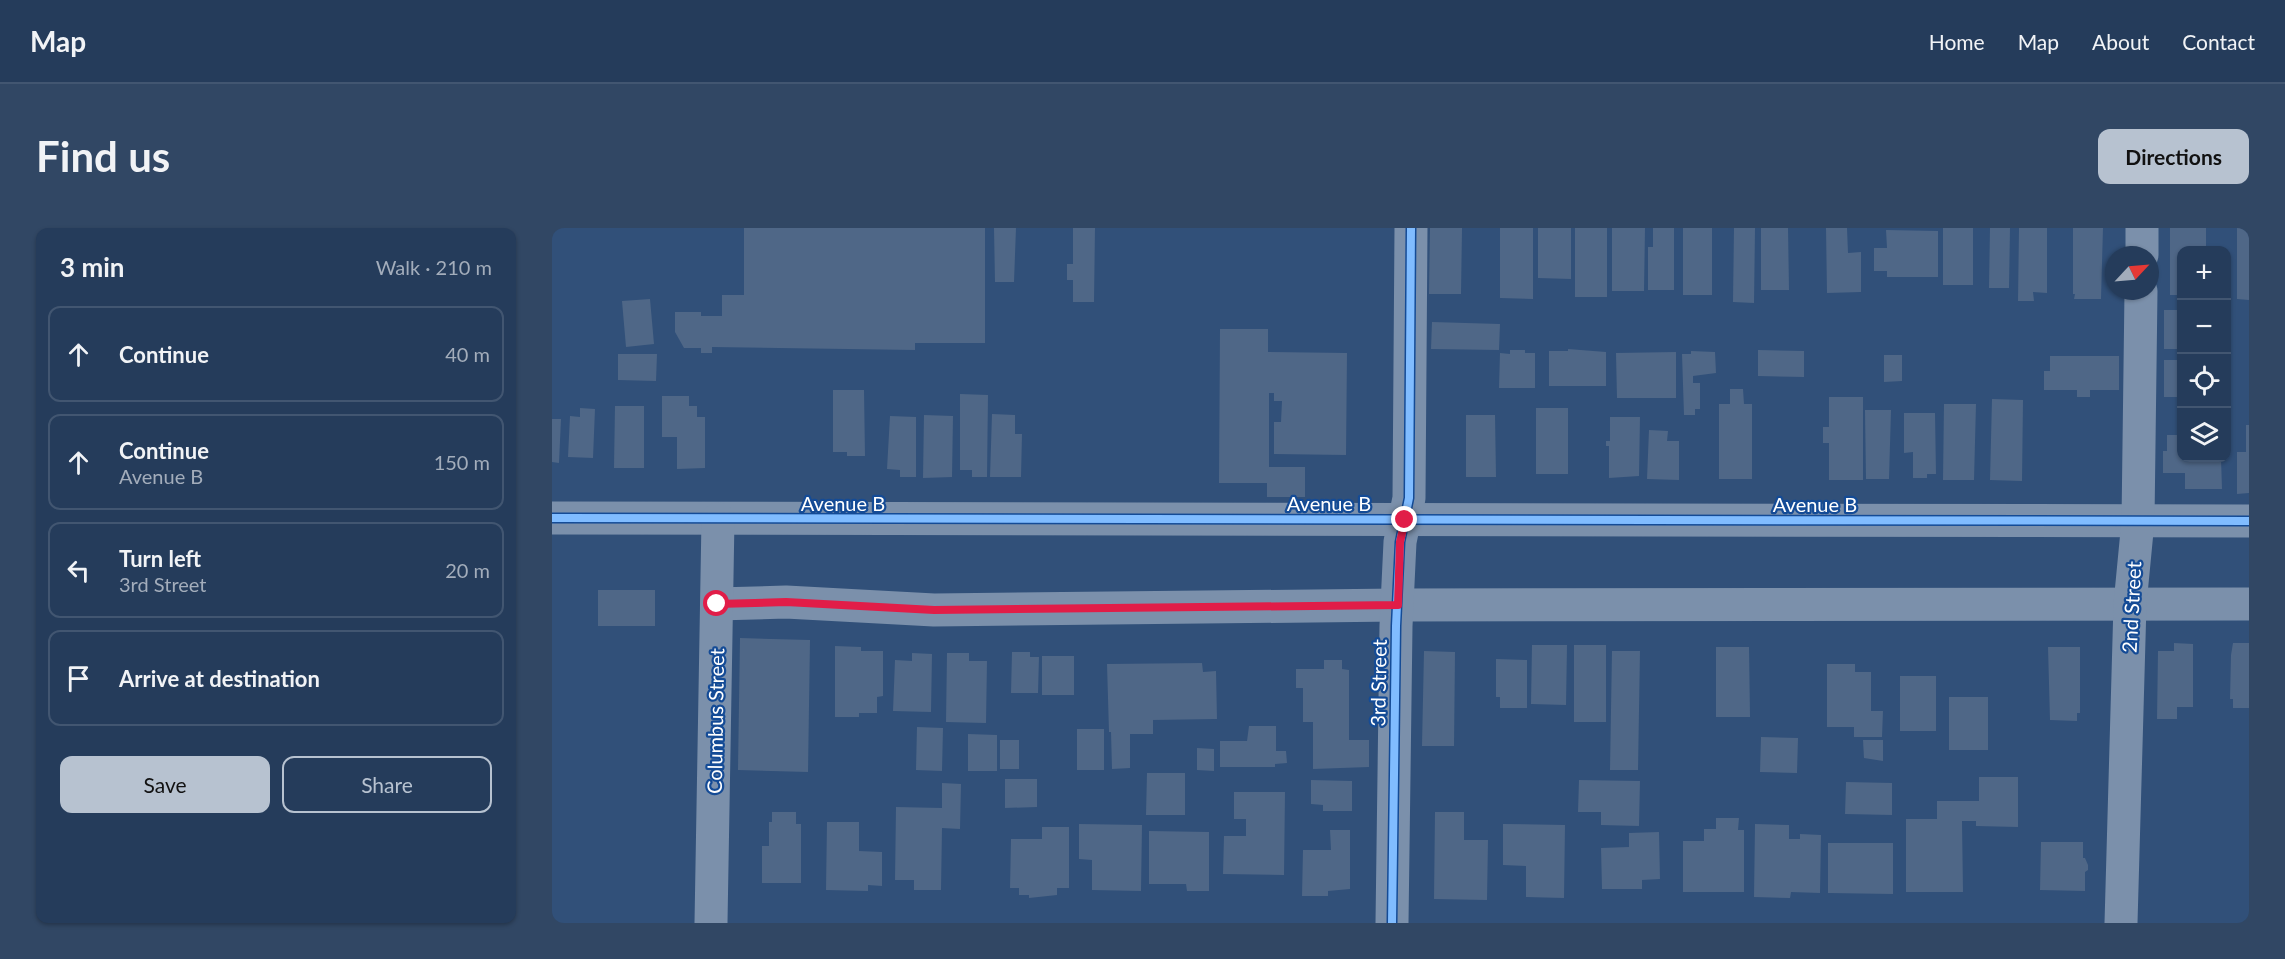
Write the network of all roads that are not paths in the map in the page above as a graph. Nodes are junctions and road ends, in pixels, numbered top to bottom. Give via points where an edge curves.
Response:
1 (1411, 228) edge
2 (2142, 228) edge
3 (2142, 246) edge
4 (2141, 300) edge
5 (552, 518) edge
6 (718, 519) junction
7 (1405, 520) junction
8 (2138, 521) junction
9 (2249, 521) edge
10 (717, 604) junction
11 (2130, 604) junction
12 (2249, 604) edge
13 (1398, 605) junction
14 (711, 923) edge
15 (1392, 923) edge
16 (2121, 923) edge

1 - 7 street, 3rd Street via 1409,498
2 - 3 street
4 - 8 street, 2nd Street
5 - 6 street, Avenue B
6 - 7 street, Avenue B
6 - 10 street, Columbus Street
7 - 8 street, Avenue B
7 - 13 street, 3rd Street via 1400,542
8 - 9 street, Avenue B
8 - 11 street, 2nd Street
10 - 13 street via 786,602 934,610
10 - 14 street, Columbus Street
11 - 12 street
11 - 13 street
11 - 16 street, 2nd Street
13 - 15 street, 3rd Street

